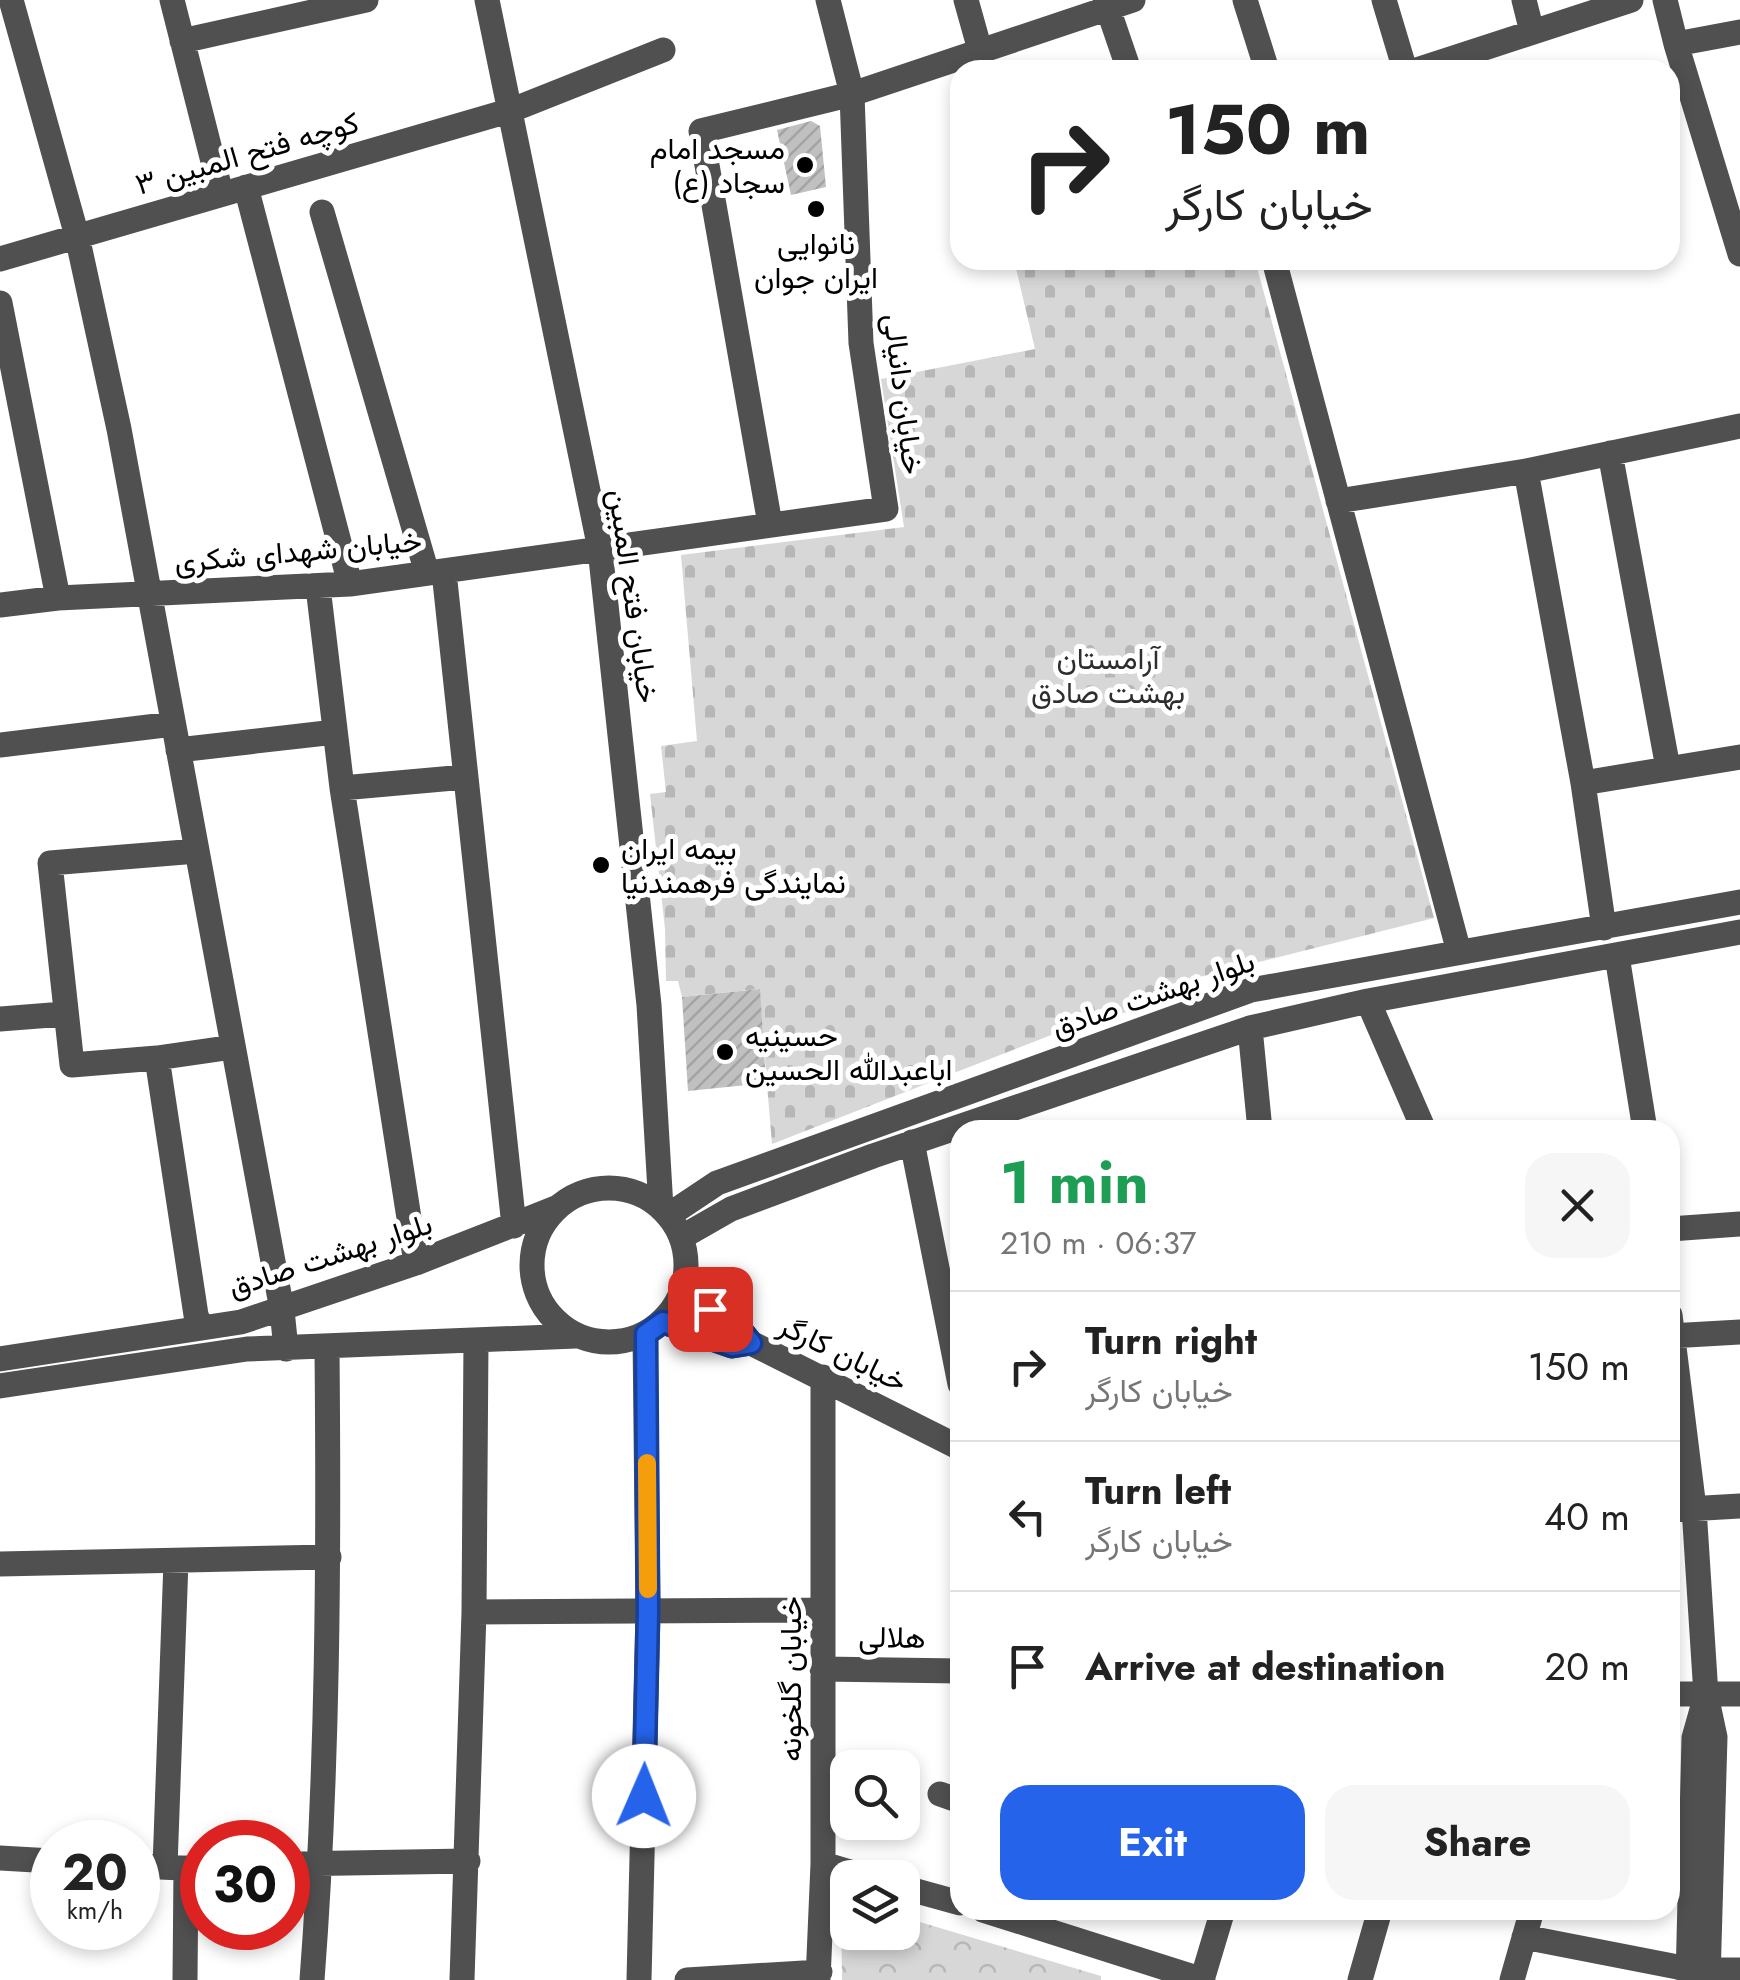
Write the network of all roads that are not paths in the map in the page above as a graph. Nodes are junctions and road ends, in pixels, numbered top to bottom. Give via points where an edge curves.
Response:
1 (11, 0) edge
2 (172, 0) edge
3 (366, 0) edge
4 (487, 0) edge
5 (828, 0) edge
6 (966, 0) edge
7 (1245, 0) edge
8 (1384, 0) edge
9 (1524, 0) edge
10 (1632, 0) edge
11 (1666, 0) edge
12 (1115, 3) edge
13 (1532, 32) junction
14 (1740, 32) edge
15 (182, 41) junction
16 (1676, 44) junction
17 (663, 50) dead end
18 (980, 50) junction
19 (950, 60) edge
20 (951, 60) edge
21 (1127, 60) edge
22 (1264, 60) edge
23 (1402, 60) edge
24 (1447, 60) edge
25 (852, 94) junction
26 (512, 110) junction
27 (234, 190) junction
28 (322, 212) dead end
29 (77, 236) junction
30 (1740, 254) edge
31 (0, 259) edge
32 (1277, 270) edge
33 (0, 303) edge
34 (1740, 426) edge
35 (1610, 453) junction
36 (1526, 472) junction
37 (1338, 501) junction
38 (770, 524) junction
39 (600, 549) junction
40 (436, 572) junction
41 (350, 584) junction
42 (318, 587) junction
43 (150, 596) junction
44 (58, 598) junction
45 (0, 605) edge
46 (335, 732) junction
47 (176, 737) junction
48 (0, 746) edge
49 (1740, 758) edge
50 (1668, 768) junction
51 (465, 777) junction
52 (1582, 783) junction
53 (342, 788) junction
54 (197, 851) junction
55 (1740, 902) edge
56 (1604, 928) junction
57 (1740, 932) edge
58 (1459, 952) junction
59 (1617, 956) junction
60 (1368, 1001) junction
61 (64, 1014) junction
62 (0, 1019) edge
63 (1250, 1028) junction
64 (233, 1047) junction
65 (157, 1058) junction
66 (1017, 1120) edge
67 (1259, 1120) edge
68 (1420, 1120) edge
69 (1643, 1120) edge
70 (950, 1134) edge
71 (912, 1142) junction
72 (556, 1208) junction
73 (671, 1220) junction
74 (1740, 1224) edge
75 (514, 1226) junction
76 (1680, 1227) edge
77 (416, 1262) junction
78 (681, 1291) junction
79 (282, 1310) junction
80 (201, 1328) junction
81 (654, 1328) junction
82 (1680, 1329) edge
83 (1740, 1332) edge
84 (950, 1334) edge
85 (576, 1336) junction
86 (476, 1342) junction
87 (751, 1343) junction
88 (0, 1345) edge
89 (286, 1348) junction
90 (327, 1348) junction
91 (0, 1359) edge
92 (824, 1377) junction
93 (0, 1386) edge
94 (950, 1443) edge
95 (1680, 1476) edge
96 (1740, 1506) edge
97 (1682, 1509) edge
98 (329, 1557) junction
99 (176, 1561) junction
100 (0, 1564) edge
101 (822, 1610) junction
102 (474, 1612) junction
103 (648, 1612) junction
104 (822, 1669) junction
105 (950, 1671) edge
106 (1680, 1694) edge
107 (1740, 1694) edge
108 (1706, 1695) junction
109 (183, 1820) edge
110 (0, 1858) edge
111 (30, 1860) edge
112 (468, 1860) junction
113 (310, 1863) edge
114 (321, 1863) junction
115 (822, 1864) junction
116 (830, 1866) edge
117 (920, 1892) edge
118 (950, 1901) edge
119 (1043, 1920) edge
120 (1220, 1920) edge
121 (1377, 1920) edge
122 (1529, 1920) edge
123 (1524, 1937) junction
124 (185, 1950) edge
125 (1740, 1970) edge
126 (1698, 1975) edge
127 (819, 1976) edge
128 (185, 1980) edge
129 (312, 1980) edge
130 (462, 1980) edge
131 (639, 1980) edge
132 (687, 1980) edge
133 (1203, 1980) edge
134 (1360, 1980) edge
135 (1512, 1980) edge

1 - 29 street
2 - 15 street
3 - 15 street
4 - 26 street, خیابان فتح المبین
5 - 25 street, خیابان دانیالی
6 - 18 street
7 - 22 street
8 - 23 street
9 - 13 street
10 - 13 street
11 - 16 street
12 - 18 street
12 - 21 street
13 - 24 street
14 - 16 street
15 - 27 street
16 - 30 street
17 - 26 street, کوچه فتح المبین ۳
18 - 20 street
19 - 25 street
25 - 38 street, خیابان دانیالی via 861,343 886,509
25 - 38 street via 702,131
26 - 27 street, کوچه فتح المبین ۳
26 - 39 street, خیابان فتح المبین
27 - 29 street, کوچه فتح المبین ۳
27 - 41 street
28 - 40 street
29 - 31 street, کوچه فتح المبین ۳
29 - 43 street
32 - 37 street
33 - 44 street
34 - 35 street
35 - 36 street
35 - 50 street
36 - 37 street
36 - 52 street
37 - 58 street
38 - 39 street, خیابان دانیالی
39 - 40 street, خیابان شهدای شکری
39 - 73 street, خیابان فتح المبین
40 - 41 street, خیابان شهدای شکری
40 - 51 street
41 - 42 street, خیابان شهدای شکری
42 - 43 street, خیابان شهدای شکری
42 - 46 street
43 - 44 street, خیابان شهدای شکری
43 - 47 street
44 - 45 street, خیابان شهدای شکری
46 - 47 street
46 - 53 street
47 - 48 street
47 - 54 street
49 - 50 street
50 - 52 street
51 - 53 street
51 - 75 street
52 - 56 street
53 - 77 street
54 - 61 street via 50,863
54 - 64 street
55 - 56 street, بلوار بهشت صادق
56 - 58 street, بلوار بهشت صادق
57 - 59 street, بلوار بهشت صادق
58 - 73 street, بلوار بهشت صادق via 1251,990 717,1183
59 - 60 street, بلوار بهشت صادق
59 - 69 street
60 - 63 street, بلوار بهشت صادق
60 - 68 street
61 - 62 street
61 - 65 street via 72,1065
63 - 66 street, بلوار بهشت صادق
63 - 67 street
64 - 65 street
64 - 79 street
65 - 80 street
70 - 71 street, بلوار بهشت صادق
71 - 73 street, بلوار بهشت صادق via 731,1208
71 - 84 street
72 - 73 street via 577,1194 626,1189 650,1198
72 - 75 street, بلوار بهشت صادق
72 - 85 street via 540,1228 532,1278 547,1312
73 - 78 street via 687,1260
74 - 76 street
75 - 77 street, بلوار بهشت صادق
77 - 79 street, بلوار بهشت صادق
78 - 81 street
78 - 87 street, خیابان کارگر via 738,1327
79 - 80 street, بلوار بهشت صادق
79 - 89 street
80 - 91 street, بلوار بهشت صادق
81 - 85 street via 625,1342
81 - 87 street, خیابان کارگر via 732,1346
81 - 103 street
82 - 83 street
85 - 86 street
86 - 90 street
86 - 102 street
87 - 92 street, خیابان کارگر
88 - 91 street
89 - 90 street
89 - 93 street
90 - 98 street
92 - 94 street, خیابان کارگر
92 - 101 street, خیابان گلخونه
95 - 97 street
96 - 97 street
97 - 108 street
98 - 99 street
98 - 114 street
99 - 100 street
99 - 109 street
101 - 103 street
101 - 104 street, خیابان گلخونه
102 - 103 street
102 - 112 street
103 - 131 street
104 - 105 street, هلالی
104 - 115 street, خیابان گلخونه
106 - 108 street
107 - 108 street
108 - 126 street via 1694,1738
110 - 111 street
112 - 114 street
112 - 130 street
113 - 114 street
114 - 129 street
115 - 116 street
115 - 127 street, خیابان گلخونه
117 - 118 street
119 - 133 street
120 - 133 street
121 - 134 street
122 - 123 street
123 - 126 street
123 - 135 street
124 - 128 street
125 - 126 street
127 - 132 street

